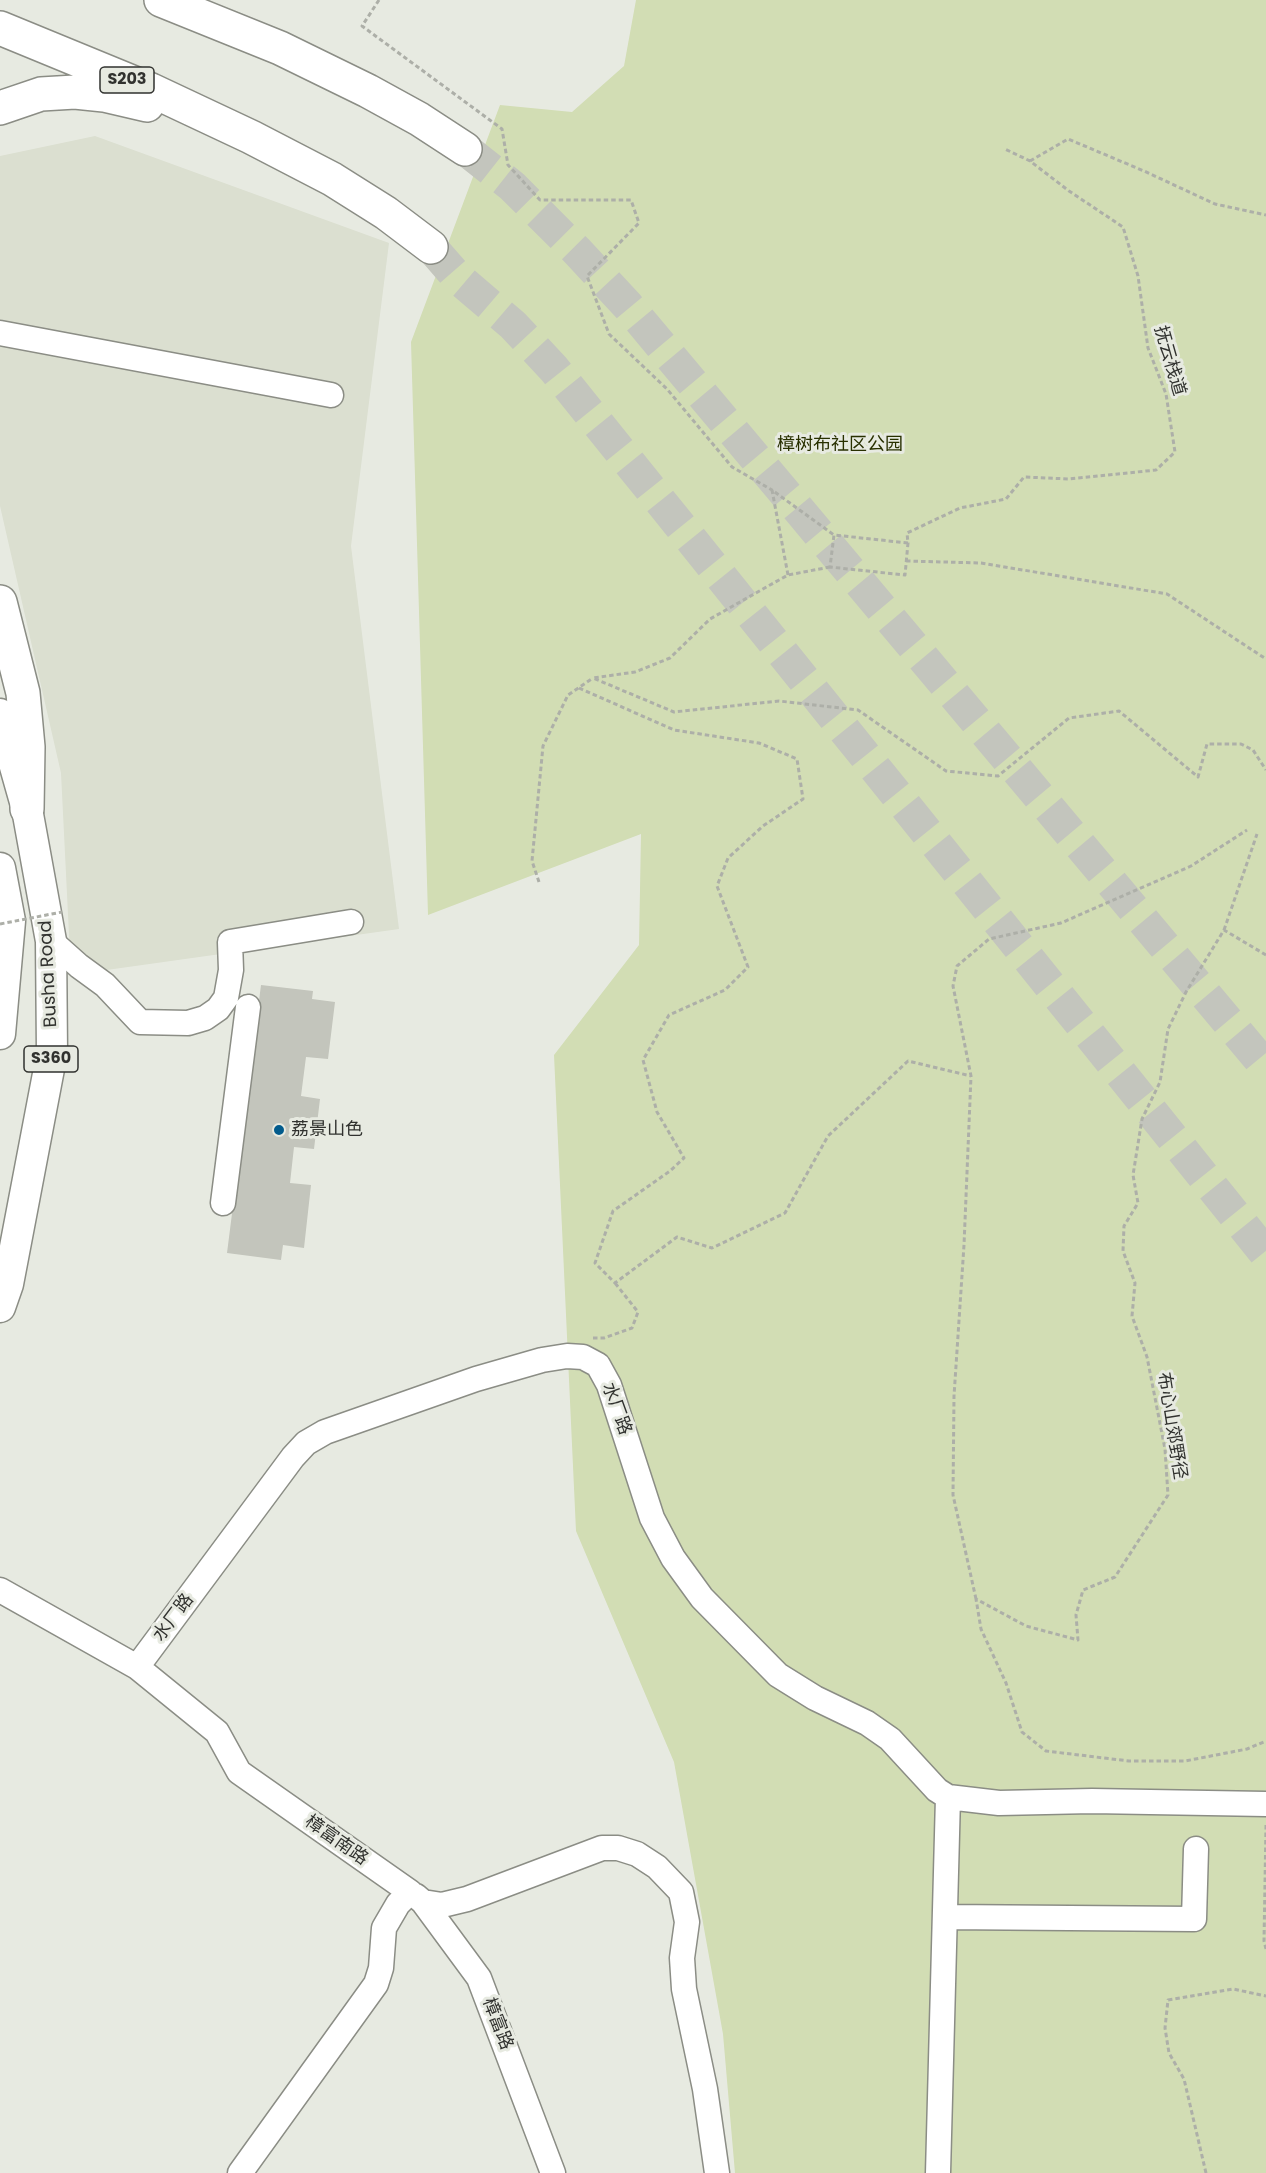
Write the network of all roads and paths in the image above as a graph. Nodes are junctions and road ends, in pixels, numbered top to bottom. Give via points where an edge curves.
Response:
1 (161, 0) edge
2 (210, 0) edge
3 (379, 0) edge
4 (0, 28) edge
5 (368, 91) junction
6 (0, 108) edge
7 (251, 137) junction
8 (465, 149) tunnel mouth
9 (1005, 149) dead end
10 (1030, 161) junction
11 (1266, 215) edge
12 (431, 247) tunnel mouth
13 (0, 333) edge
14 (331, 395) dead end
15 (772, 490) junction
16 (834, 535) junction
17 (908, 543) junction
18 (906, 561) junction
19 (830, 567) junction
20 (788, 575) junction
21 (0, 602) edge
22 (1266, 659) edge
23 (593, 678) junction
24 (579, 688) junction
25 (0, 714) edge
26 (1266, 770) edge
27 (27, 809) junction
28 (1247, 830) dead end
29 (1257, 834) dead end
30 (0, 868) edge
31 (539, 882) dead end
32 (62, 912) dead end
33 (351, 922) dead end
34 (0, 924) edge
35 (1224, 930) junction
36 (51, 941) junction
37 (1266, 955) edge
38 (248, 1007) dead end
39 (0, 1034) edge
40 (971, 1076) junction
41 (223, 1203) dead end
42 (615, 1283) junction
43 (0, 1306) edge
44 (593, 1338) dead end
45 (0, 1590) edge
46 (976, 1599) junction
47 (137, 1667) junction
48 (1266, 1741) edge
49 (948, 1797) junction
50 (1266, 1804) edge
51 (1196, 1849) dead end
52 (416, 1897) junction
53 (945, 1917) junction
54 (1266, 1949) edge
55 (1266, 1996) edge
56 (240, 2173) edge
57 (553, 2173) edge
58 (717, 2173) edge
59 (938, 2173) edge
60 (1206, 2173) edge

1 - 5 highway via 280,48
2 - 5 highway via 284,36
3 - 15 path via 362,26 502,129 508,165 540,200 631,200 639,224 587,276 609,334 668,389 732,467
4 - 7 highway, S203 via 151,90
5 - 8 highway
6 - 7 highway via 41,94 104,95
7 - 12 highway, S203 via 332,179
9 - 10 path, 抚云栈道
10 - 11 path via 1068,139 1215,204
10 - 17 path, 抚云栈道 via 1123,227 1138,276 1148,348 1167,394 1175,452 1156,470 1069,479 1024,477 1006,499 960,508 907,533
13 - 14 street
15 - 16 path
15 - 20 path
16 - 17 path
16 - 19 path
17 - 18 path
18 - 19 path via 904,575
18 - 22 path via 981,563 1167,594
19 - 20 path
20 - 23 path via 710,619 670,658 635,672
21 - 27 highway via 23,693 28,747
23 - 24 path
23 - 26 path via 674,712 779,701 858,710 946,771 998,776 1069,718 1119,711 1198,777 1207,744 1241,744 1253,750
24 - 31 path via 568,695 543,746 532,861
24 - 42 path via 674,730 759,743 797,759 802,799 728,858 717,886 748,967 725,990 669,1015 643,1060 657,1112 684,1158 613,1211 595,1263
25 - 27 main road, Busha Road / S360
27 - 36 main road, Busha Road / S360
28 - 40 path via 1191,866 1061,922 989,939 957,966 952,986
29 - 35 path
30 - 39 main road, Busha Road / S360 via 10,921
32 - 34 path, bridge
33 - 36 street via 230,942 226,998 205,1018 188,1023 140,1022 105,985
35 - 37 path
35 - 46 path, 布心山郊野径 via 1168,1029 1160,1082 1142,1119 1133,1175 1138,1203 1124,1226 1123,1251 1135,1283 1132,1316 1147,1357 1165,1449 1168,1495 1115,1577 1083,1590 1076,1615 1077,1640 1026,1626
36 - 43 main road, Busha Road / S360 via 52,1053 8,1284
38 - 41 street
40 - 42 path via 908,1061 828,1136 785,1213 712,1248 677,1237
40 - 46 path via 954,1396 953,1495
42 - 44 path via 638,1312 632,1328
45 - 47 street, 樟富南路
46 - 48 path via 981,1629 1006,1683 1022,1732 1046,1751 1129,1761 1185,1761 1247,1749
47 - 49 street, 水厂路 via 306,1443 325,1431 476,1379 542,1360 583,1357 598,1365 609,1385 652,1518 673,1558 702,1598 778,1675 875,1728 936,1790
47 - 52 street, 樟富南路 via 217,1732 238,1772
49 - 50 street via 999,1803
49 - 53 street
50 - 54 path
51 - 53 street via 1194,1919
52 - 56 street via 398,1904 384,1928 376,1984
52 - 57 street, 樟富路 via 479,1978
52 - 58 street via 442,1905 467,1899 602,1848 637,1854 657,1867 681,1892 687,1922 682,1958 684,1989 705,2089
53 - 59 street
55 - 60 path via 1233,1989 1168,2000 1165,2028 1169,2054 1184,2079

